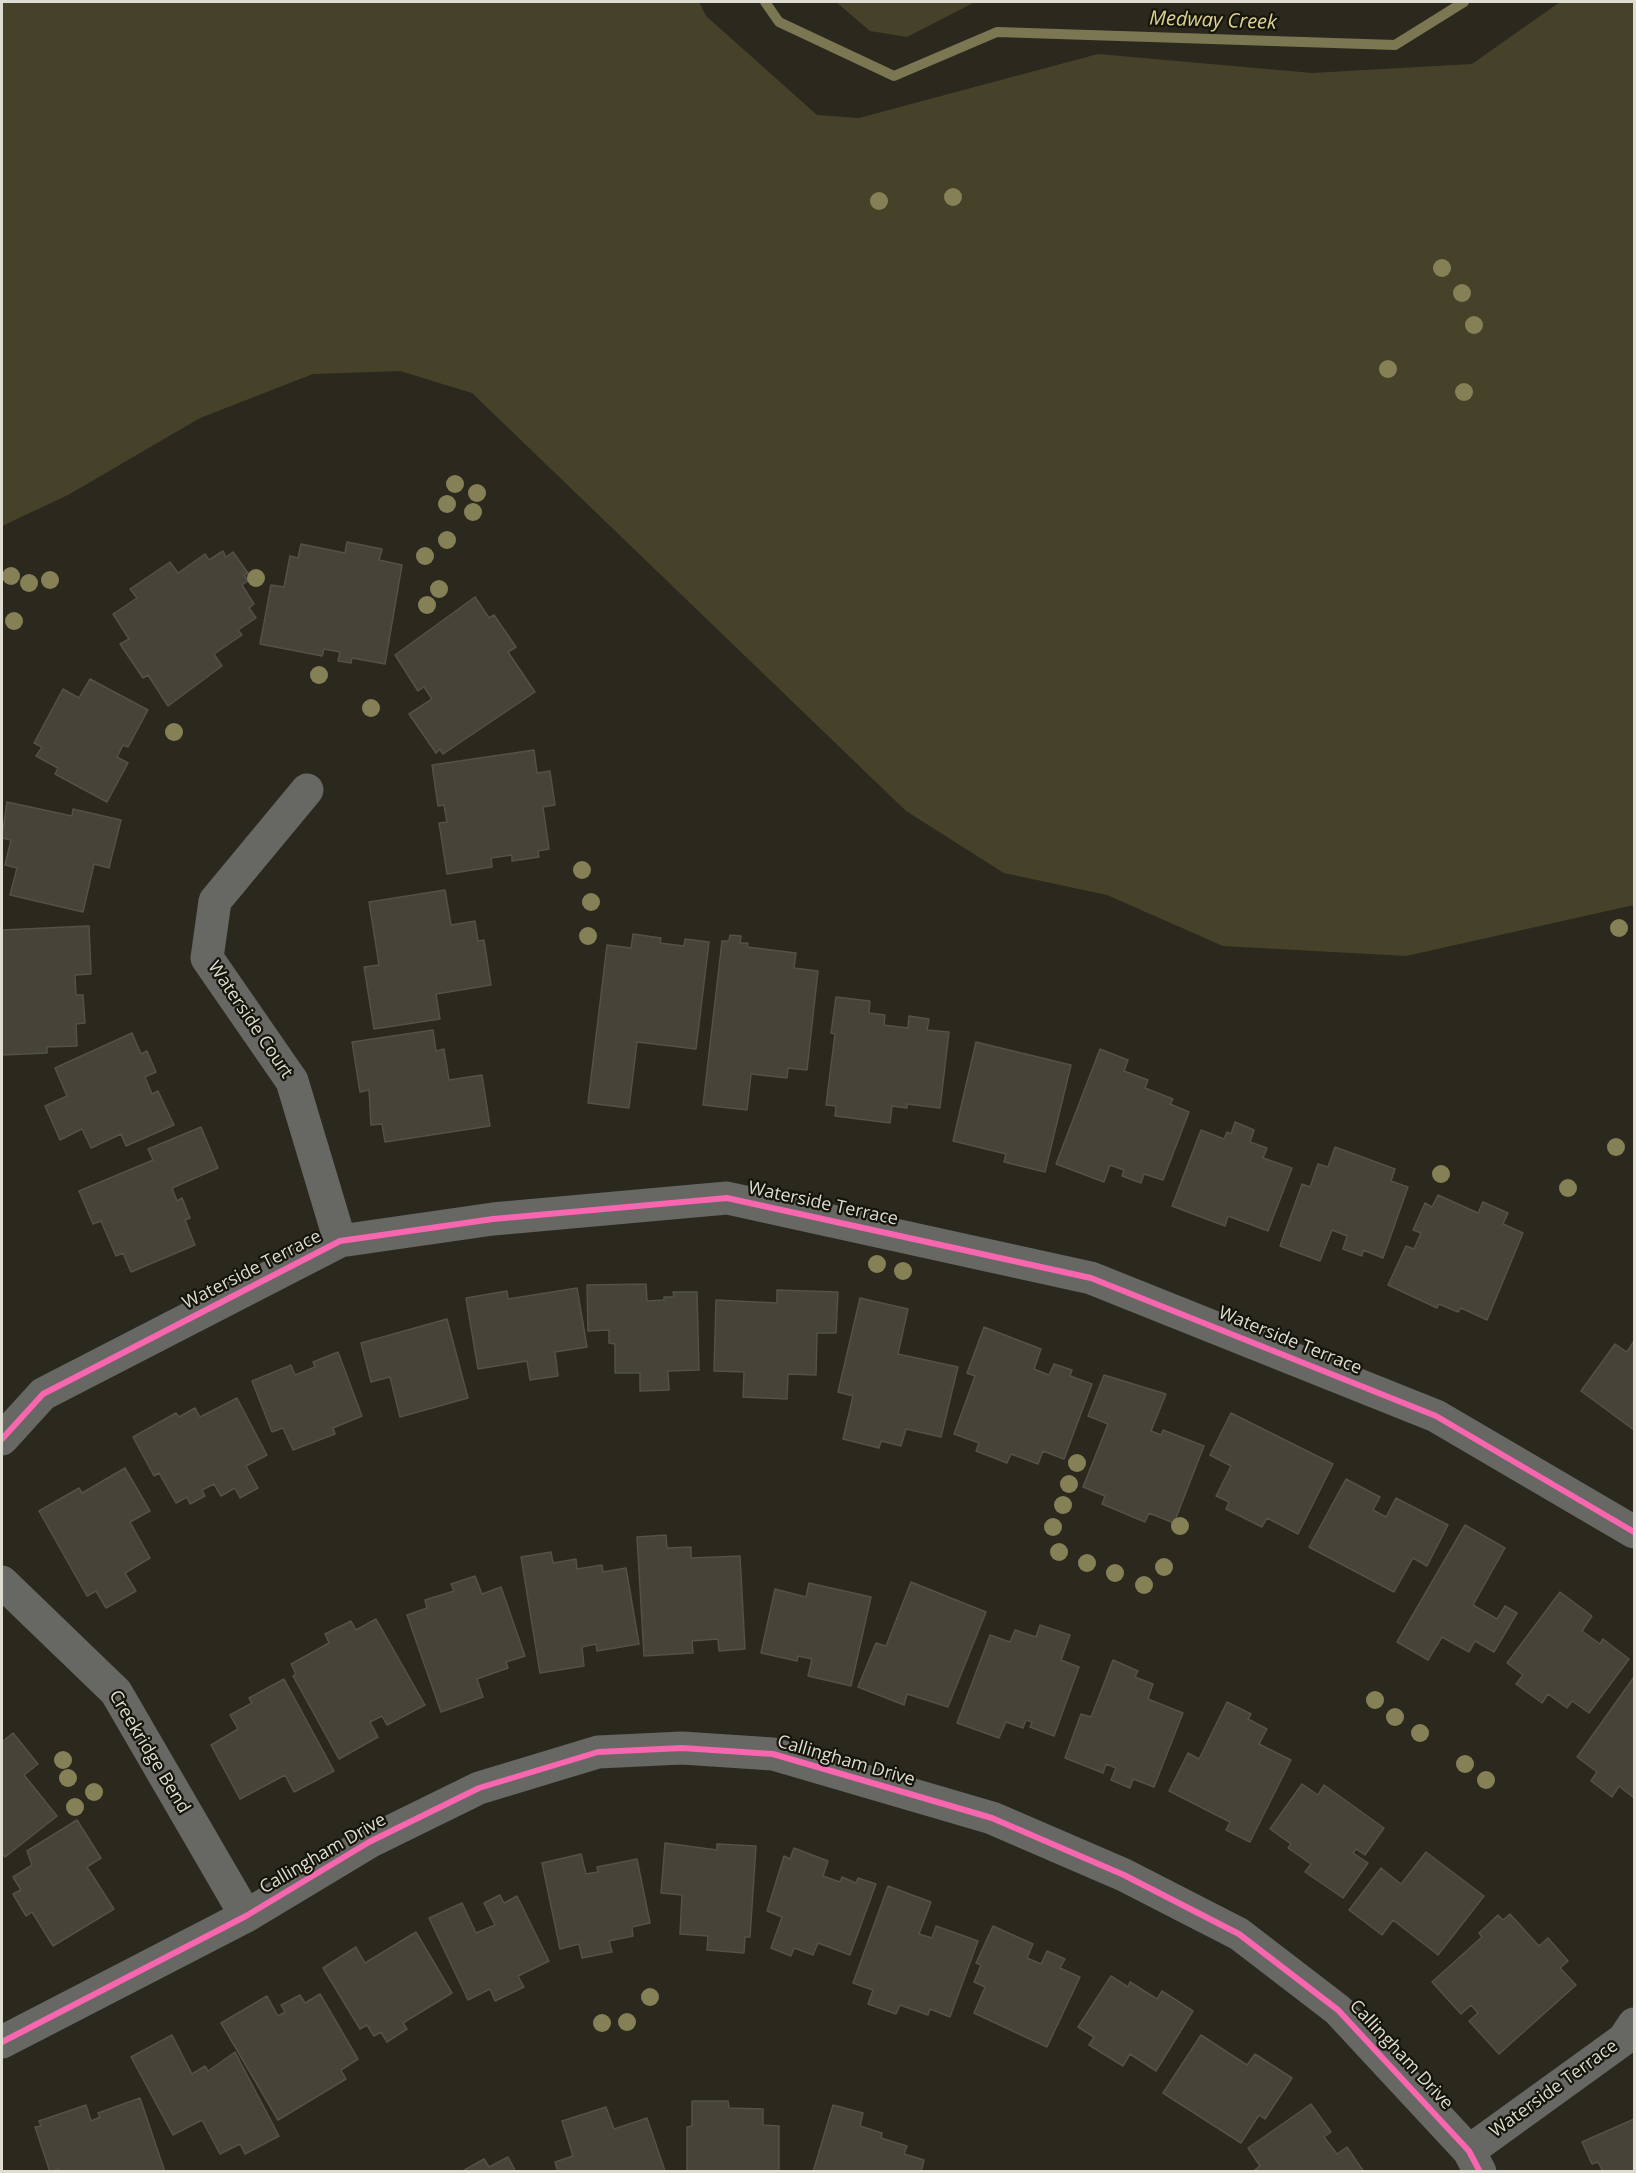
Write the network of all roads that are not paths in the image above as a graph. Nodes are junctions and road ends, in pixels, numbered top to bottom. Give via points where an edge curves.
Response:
1 (308, 790) dead end
2 (340, 1241) junction
3 (2, 1439) edge
4 (1635, 1532) edge
5 (2, 1582) edge
6 (246, 1916) junction
7 (1635, 2024) edge
8 (2, 2042) edge
9 (1475, 2161) edge

1 - 2 street, Waterside Court via 215,901 207,958 292,1081
2 - 3 street, Waterside Terrace via 43,1394
2 - 4 street, Waterside Terrace via 493,1220 726,1198 1091,1278 1436,1416
5 - 6 street, Creekridge Bend via 116,1692
6 - 8 street, Callingham Drive
6 - 9 street, Callingham Drive via 369,1842 479,1788 598,1752 682,1748 773,1754 992,1818 1124,1875 1239,1934 1338,2010
7 - 9 street, Waterside Terrace via 1623,2039

